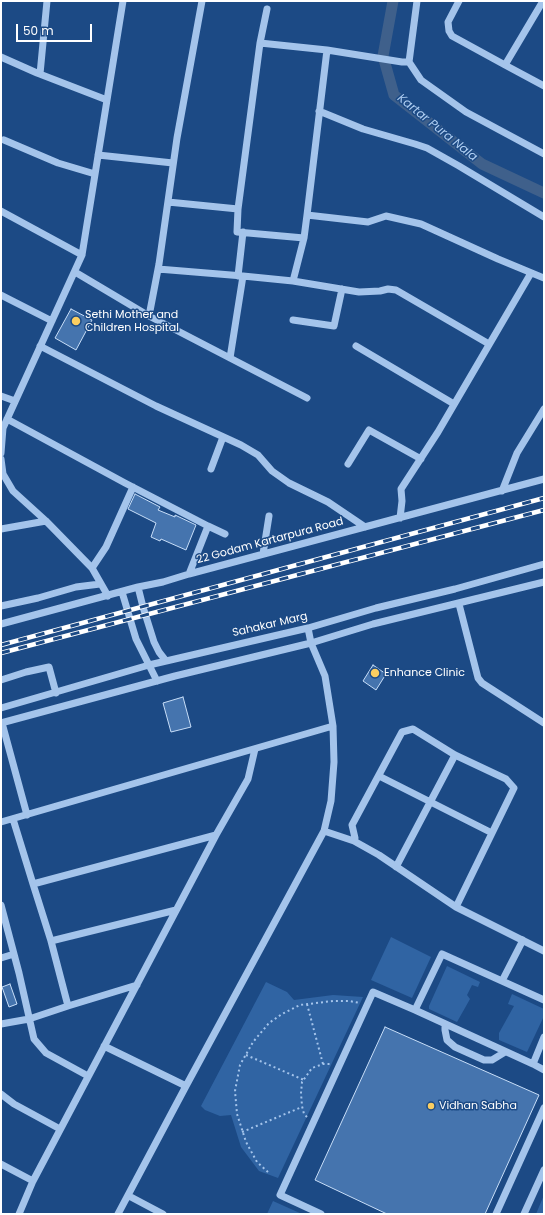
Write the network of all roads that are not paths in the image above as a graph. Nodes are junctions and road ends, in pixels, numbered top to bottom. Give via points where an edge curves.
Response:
1 (47, 1) edge
2 (123, 1) edge
3 (202, 1) edge
4 (417, 1) edge
5 (459, 1) edge
6 (543, 1) edge
7 (267, 9) dead end
8 (260, 42) junction
9 (327, 50) junction
10 (1, 58) edge
11 (405, 62) junction
12 (505, 65) junction
13 (40, 74) junction
14 (544, 86) edge
15 (107, 100) junction
16 (319, 110) junction
17 (4, 140) dead end
18 (544, 154) edge
19 (98, 155) junction
20 (174, 163) junction
21 (96, 174) junction
22 (168, 202) junction
23 (238, 209) junction
24 (1, 211) edge
25 (307, 215) junction
26 (544, 217) edge
27 (243, 232) junction
28 (304, 238) junction
29 (82, 256) junction
30 (158, 269) junction
31 (74, 272) junction
32 (531, 273) junction
33 (240, 276) junction
34 (544, 278) edge
35 (293, 281) junction
36 (342, 289) junction
37 (1, 295) edge
38 (149, 316) junction
39 (293, 320) dead end
40 (52, 321) junction
41 (489, 344) junction
42 (40, 346) junction
43 (356, 346) dead end
44 (230, 358) junction
45 (1, 396) edge
46 (307, 398) dead end
47 (15, 401) junction
48 (454, 404) junction
49 (544, 409) edge
50 (7, 419) junction
51 (223, 437) junction
52 (1, 453) edge
53 (1, 459) edge
54 (421, 459) junction
55 (348, 464) dead end
56 (211, 469) dead end
57 (2, 474) edge
58 (544, 479) edge
59 (133, 487) junction
60 (502, 490) junction
61 (269, 516) dead end
62 (400, 518) junction
63 (46, 521) junction
64 (208, 526) junction
65 (365, 527) junction
66 (1, 529) edge
67 (225, 534) dead end
68 (263, 554) junction
69 (544, 564) edge
70 (92, 568) junction
71 (189, 574) junction
72 (544, 582) edge
73 (100, 584) junction
74 (138, 588) junction
75 (122, 592) junction
76 (108, 596) junction
77 (459, 604) junction
78 (1, 606) edge
79 (1, 624) edge
80 (308, 628) junction
81 (311, 643) junction
82 (166, 661) junction
83 (149, 665) junction
84 (1, 680) edge
85 (157, 681) junction
86 (56, 692) junction
87 (1, 708) edge
88 (1, 723) edge
89 (544, 723) edge
90 (333, 726) junction
91 (255, 749) junction
92 (455, 754) junction
93 (379, 776) junction
94 (430, 802) junction
95 (27, 815) junction
96 (13, 819) junction
97 (1, 822) edge
98 (324, 831) junction
99 (492, 833) junction
100 (216, 835) junction
101 (354, 841) junction
102 (396, 867) junction
103 (33, 884) junction
104 (1, 905) edge
105 (456, 907) junction
106 (176, 910) junction
107 (523, 940) junction
108 (51, 941) junction
109 (544, 951) edge
110 (14, 954) junction
111 (1, 958) edge
112 (502, 981) junction
113 (137, 985) junction
114 (544, 1000) edge
115 (68, 1006) junction
116 (415, 1010) junction
117 (29, 1019) junction
118 (1, 1024) edge
119 (446, 1024) junction
120 (544, 1037) edge
121 (104, 1046) junction
122 (505, 1052) junction
123 (532, 1064) junction
124 (544, 1070) edge
125 (88, 1076) junction
126 (186, 1086) junction
127 (1, 1094) edge
128 (544, 1108) edge
129 (60, 1128) junction
130 (1, 1164) edge
131 (544, 1170) edge
132 (33, 1181) junction
133 (129, 1196) junction
134 (155, 1212) edge
135 (19, 1214) edge
136 (118, 1214) edge
137 (163, 1214) edge
138 (321, 1214) edge
139 (496, 1214) edge
140 (524, 1214) edge

1 - 13 street
2 - 15 street
3 - 20 street
4 - 11 street
5 - 12 street via 448,22 452,36
6 - 12 street
7 - 8 street
8 - 9 street
8 - 23 street
9 - 11 street
9 - 16 street
10 - 13 street
11 - 18 street via 420,80 466,112
12 - 14 street
13 - 15 street
15 - 19 street
16 - 25 street
16 - 26 street via 363,129 427,148
17 - 21 street via 58,164
19 - 20 street
19 - 21 street
20 - 22 street
21 - 29 street
22 - 23 street
22 - 30 street
23 - 27 street via 237,232
24 - 29 street
25 - 28 street
25 - 32 street via 368,222 386,216 421,224
27 - 28 street
27 - 33 street
28 - 35 street
29 - 31 street
30 - 33 street
30 - 38 street
31 - 38 street
31 - 40 street
32 - 34 street
32 - 41 street
33 - 35 street
33 - 44 street
35 - 36 street
36 - 39 street via 334,326
36 - 41 street via 359,292 388,288 396,290
37 - 40 street
38 - 44 street
40 - 42 street
41 - 48 street
42 - 47 street
42 - 51 street via 156,406
43 - 48 street
44 - 46 street
45 - 47 street
47 - 50 street
48 - 54 street
49 - 60 street via 517,453
50 - 52 street via 3,428
50 - 59 street
51 - 56 street
51 - 65 street via 258,455 272,471 289,483 328,502
53 - 57 street
54 - 55 street via 369,430
54 - 62 street via 401,489
57 - 63 street via 13,490
58 - 60 street, 22 Godam Kartarpura Road
59 - 64 street
59 - 70 street via 106,546
60 - 62 street, 22 Godam Kartarpura Road
61 - 68 street
62 - 65 street, 22 Godam Kartarpura Road
63 - 66 street
63 - 70 street
64 - 67 street
64 - 71 street
65 - 68 street, 22 Godam Kartarpura Road
68 - 71 street, 22 Godam Kartarpura Road
69 - 80 street, Sahakar Marg
70 - 73 street
71 - 74 street, 22 Godam Kartarpura Road
72 - 77 street
73 - 76 street
73 - 78 street via 76,587
74 - 75 street, 22 Godam Kartarpura Road
74 - 82 street via 154,642
75 - 76 street, 22 Godam Kartarpura Road
75 - 83 street via 136,639
76 - 79 street, 22 Godam Kartarpura Road
77 - 81 street via 374,624
77 - 89 street via 478,678
80 - 81 street
80 - 82 street, Sahakar Marg
81 - 85 street
81 - 90 street via 325,676
82 - 83 street, Sahakar Marg
83 - 85 street
83 - 86 street, Sahakar Marg
84 - 86 street via 49,668
85 - 88 street
86 - 87 street, Sahakar Marg
88 - 95 street
90 - 91 street
90 - 98 street via 332,801
91 - 95 street
91 - 100 street via 248,778
92 - 93 street via 413,729 402,732
92 - 94 street
92 - 99 street via 506,779 514,788
93 - 94 street
93 - 101 street via 352,825
94 - 99 street
94 - 102 street
95 - 96 street
96 - 97 street
96 - 103 street
98 - 101 street
98 - 126 street
99 - 105 street
100 - 103 street
100 - 106 street
101 - 102 street
102 - 105 street
103 - 108 street
104 - 110 street
105 - 107 street
106 - 108 street
106 - 113 street
107 - 109 street
107 - 112 street
108 - 115 street
110 - 111 street
110 - 117 street
112 - 114 street
112 - 116 street via 442,954
113 - 115 street
113 - 121 street
115 - 117 street
116 - 119 street
116 - 138 street via 373,992 367,1005 280,1195
117 - 118 street
117 - 125 street via 34,1039 46,1053
119 - 122 street
119 - 122 street via 447,1040 455,1047 484,1060 492,1060
120 - 123 street
121 - 125 street
121 - 126 street
122 - 123 street
123 - 124 street
125 - 129 street
126 - 133 street
127 - 129 street via 14,1104
128 - 139 street
129 - 132 street
130 - 132 street
131 - 140 street
132 - 135 street
133 - 134 street
133 - 136 street
134 - 137 street

